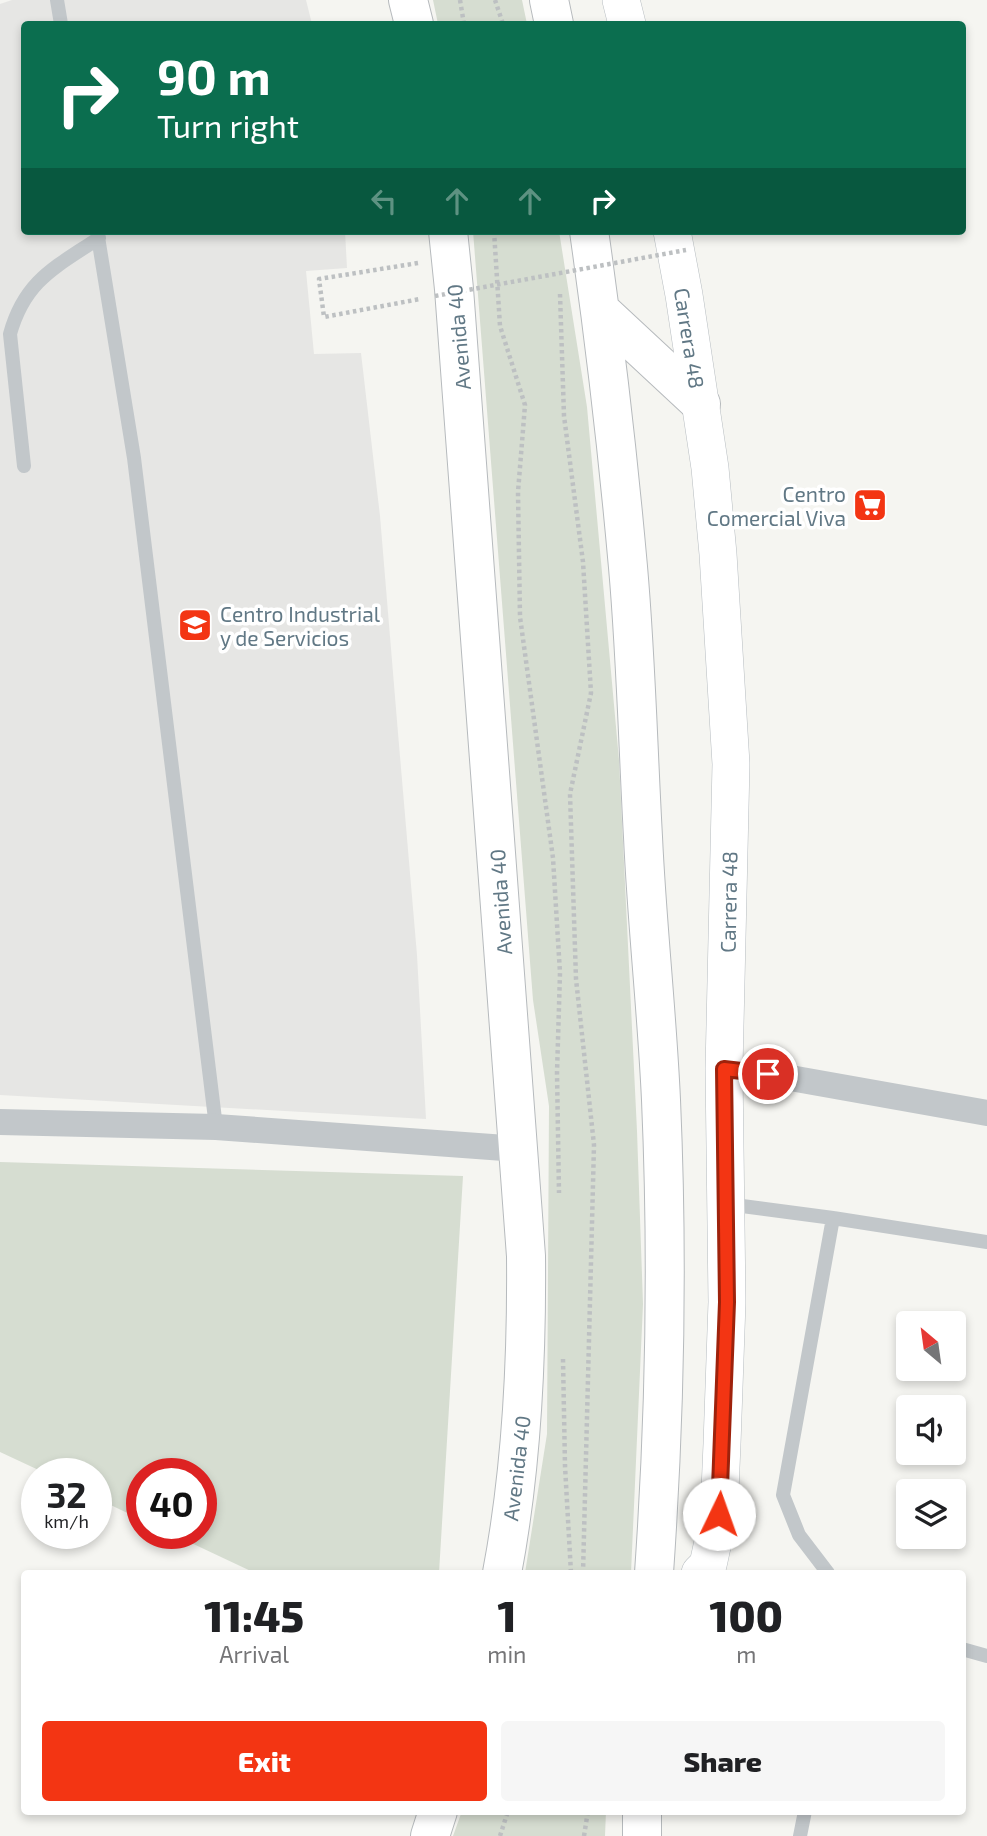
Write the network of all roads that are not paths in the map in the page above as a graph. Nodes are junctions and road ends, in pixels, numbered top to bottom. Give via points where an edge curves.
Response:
1 (57, 0) edge
2 (408, 0) edge
3 (549, 0) edge
4 (621, 0) edge
5 (60, 21) edge
6 (413, 21) edge
7 (553, 21) edge
8 (626, 21) edge
9 (97, 235) edge
10 (98, 235) edge
11 (590, 235) edge
12 (679, 240) edge
13 (449, 244) edge
14 (601, 311) junction
15 (701, 404) junction
16 (24, 466) dead end
17 (724, 1069) junction
18 (987, 1113) edge
19 (0, 1122) edge
20 (216, 1127) junction
21 (519, 1149) junction
22 (727, 1204) junction
23 (833, 1217) junction
24 (987, 1242) edge
25 (502, 1570) edge
26 (654, 1570) edge
27 (704, 1570) edge
28 (826, 1570) edge
29 (966, 1650) edge
30 (987, 1656) edge
31 (437, 1815) edge
32 (642, 1815) edge
33 (803, 1815) edge
34 (430, 1836) edge
35 (642, 1836) edge
36 (800, 1836) edge

1 - 5 lane
2 - 6 highway
3 - 7 highway
4 - 8 street
9 - 16 lane via 37,281 16,313 10,334
10 - 20 lane via 134,458
11 - 14 highway
12 - 15 street, Carrera 48
13 - 21 highway, Avenida 40
14 - 15 highway
14 - 26 highway via 628,569 661,1103 663,1365
15 - 17 street, Carrera 48 via 718,554 731,764
17 - 18 street
17 - 22 street, Carrera 48
19 - 20 street
20 - 21 street
21 - 25 highway, Avenida 40 via 526,1332 516,1484
22 - 23 lane
22 - 27 street, Carrera 48 via 719,1514
23 - 24 lane
23 - 28 lane via 783,1495 799,1535
29 - 30 lane
31 - 34 highway
32 - 35 highway
33 - 36 lane

